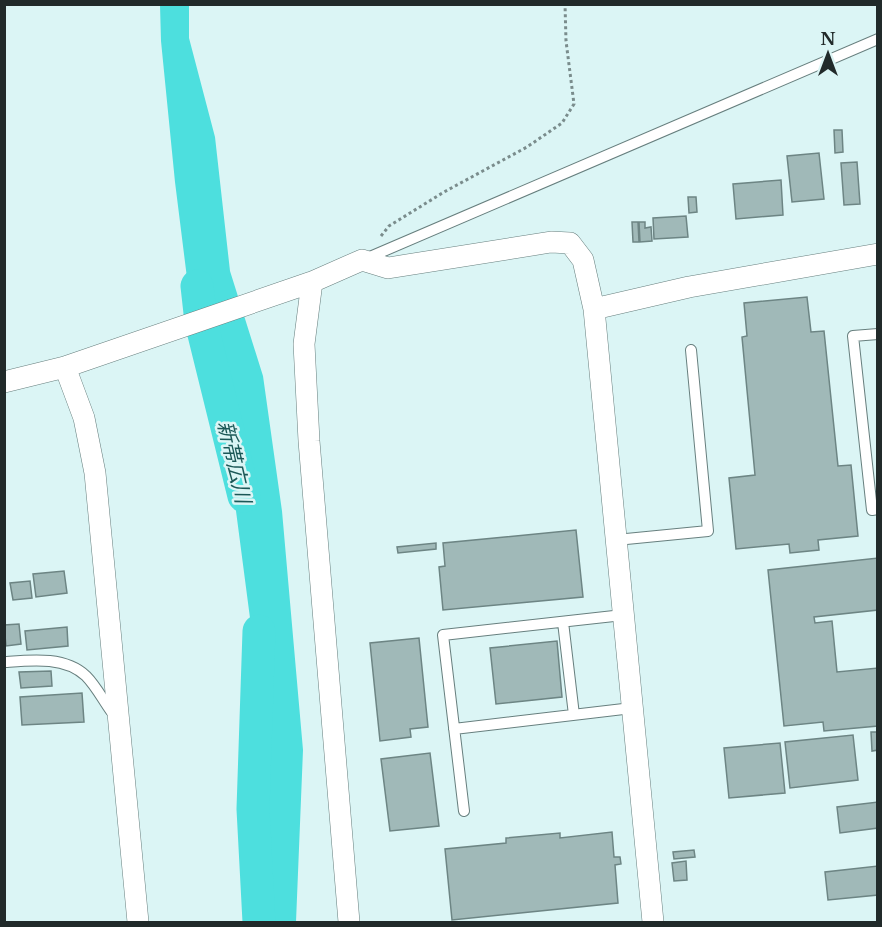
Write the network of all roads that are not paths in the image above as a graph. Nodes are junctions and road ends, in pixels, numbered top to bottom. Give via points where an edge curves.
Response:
1 (878, 39) edge
2 (878, 254) edge
3 (362, 260) junction
4 (312, 282) junction
5 (594, 309) junction
6 (878, 334) edge
7 (691, 350) dead end
8 (65, 367) junction
9 (4, 381) edge
10 (878, 509) edge
11 (616, 540) junction
12 (623, 615) junction
13 (563, 622) junction
14 (5, 662) edge
15 (632, 708) junction
16 (574, 715) junction
17 (119, 716) junction
18 (454, 729) junction
19 (464, 811) dead end
20 (138, 922) edge
21 (349, 922) edge
22 (653, 922) edge

1 - 3 lane
2 - 5 street via 689,287
3 - 4 street
3 - 5 street via 388,268 551,242 570,243 583,260
4 - 8 street
4 - 21 street via 304,344 309,441
5 - 11 street
6 - 10 lane via 853,336 872,510
7 - 11 lane via 708,531
8 - 9 street
8 - 17 street via 84,418 95,473
11 - 12 street
12 - 13 lane
12 - 15 street
13 - 16 lane
13 - 18 lane via 443,635
14 - 17 lane via 42,660 66,665 86,676
15 - 16 lane
15 - 22 street
16 - 18 lane
17 - 20 street
18 - 19 lane

